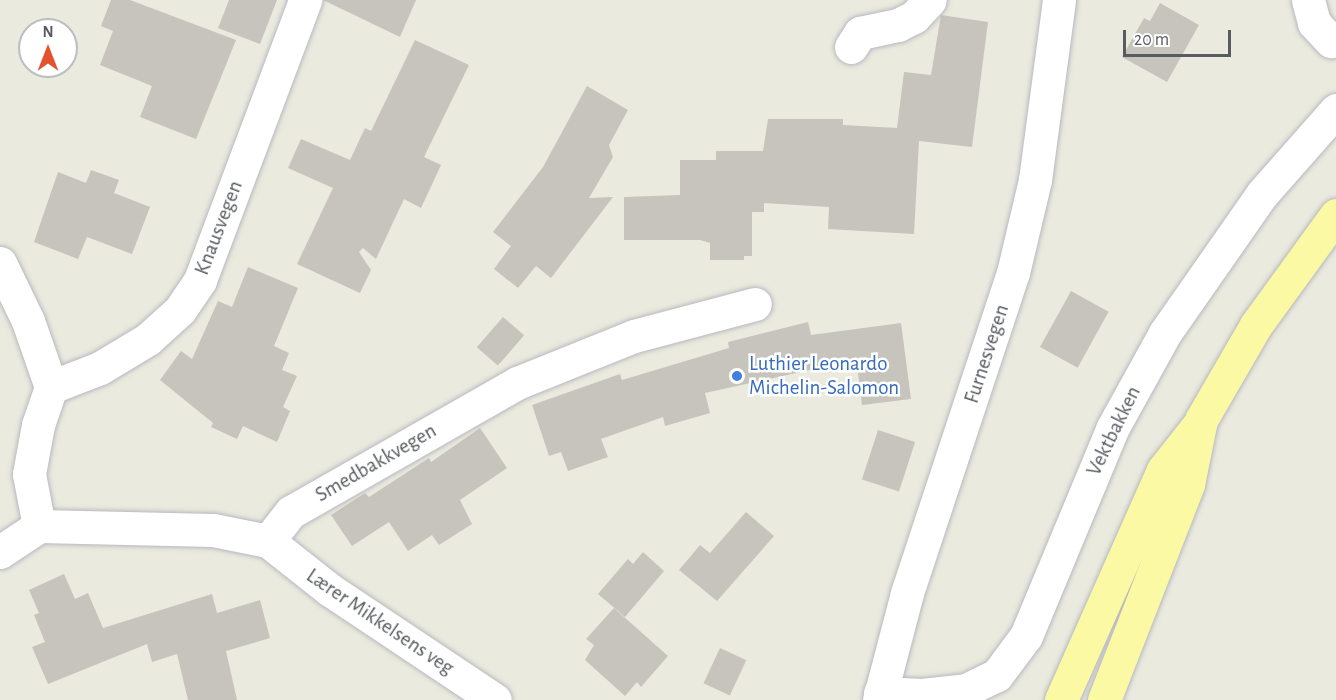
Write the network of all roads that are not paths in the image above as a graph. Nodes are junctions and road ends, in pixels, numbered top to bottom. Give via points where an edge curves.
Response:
1 (305, 0) edge
2 (930, 0) edge
3 (1059, 0) edge
4 (1308, 0) edge
5 (1331, 41) dead end
6 (851, 47) dead end
7 (1336, 110) edge
8 (1336, 215) edge
9 (0, 263) edge
10 (755, 304) dead end
11 (51, 387) junction
12 (1201, 420) junction
13 (39, 526) junction
14 (268, 541) junction
15 (0, 552) edge
16 (879, 697) edge
17 (495, 700) edge
18 (1062, 700) edge
19 (1104, 700) edge

1 - 11 street, Knausvegen via 200,280 180,310 148,339 100,368
2 - 6 street via 914,17 898,25 860,33
3 - 16 street, Furnesvegen via 1035,180 1013,273 907,593
4 - 5 street via 1314,23
7 - 16 street, Vektbakken via 1255,204 1165,333 1112,429 1026,636 996,675 966,690
8 - 12 main road via 1256,325
9 - 11 street via 28,321
10 - 14 street, Smedbakkvegen via 634,336 517,383 291,512
11 - 13 street via 38,425 29,474
12 - 18 main road via 1163,470
12 - 19 main road via 1188,484
13 - 14 street via 191,529
13 - 15 street
14 - 17 street, Lærer Mikkelsens veg via 330,590

